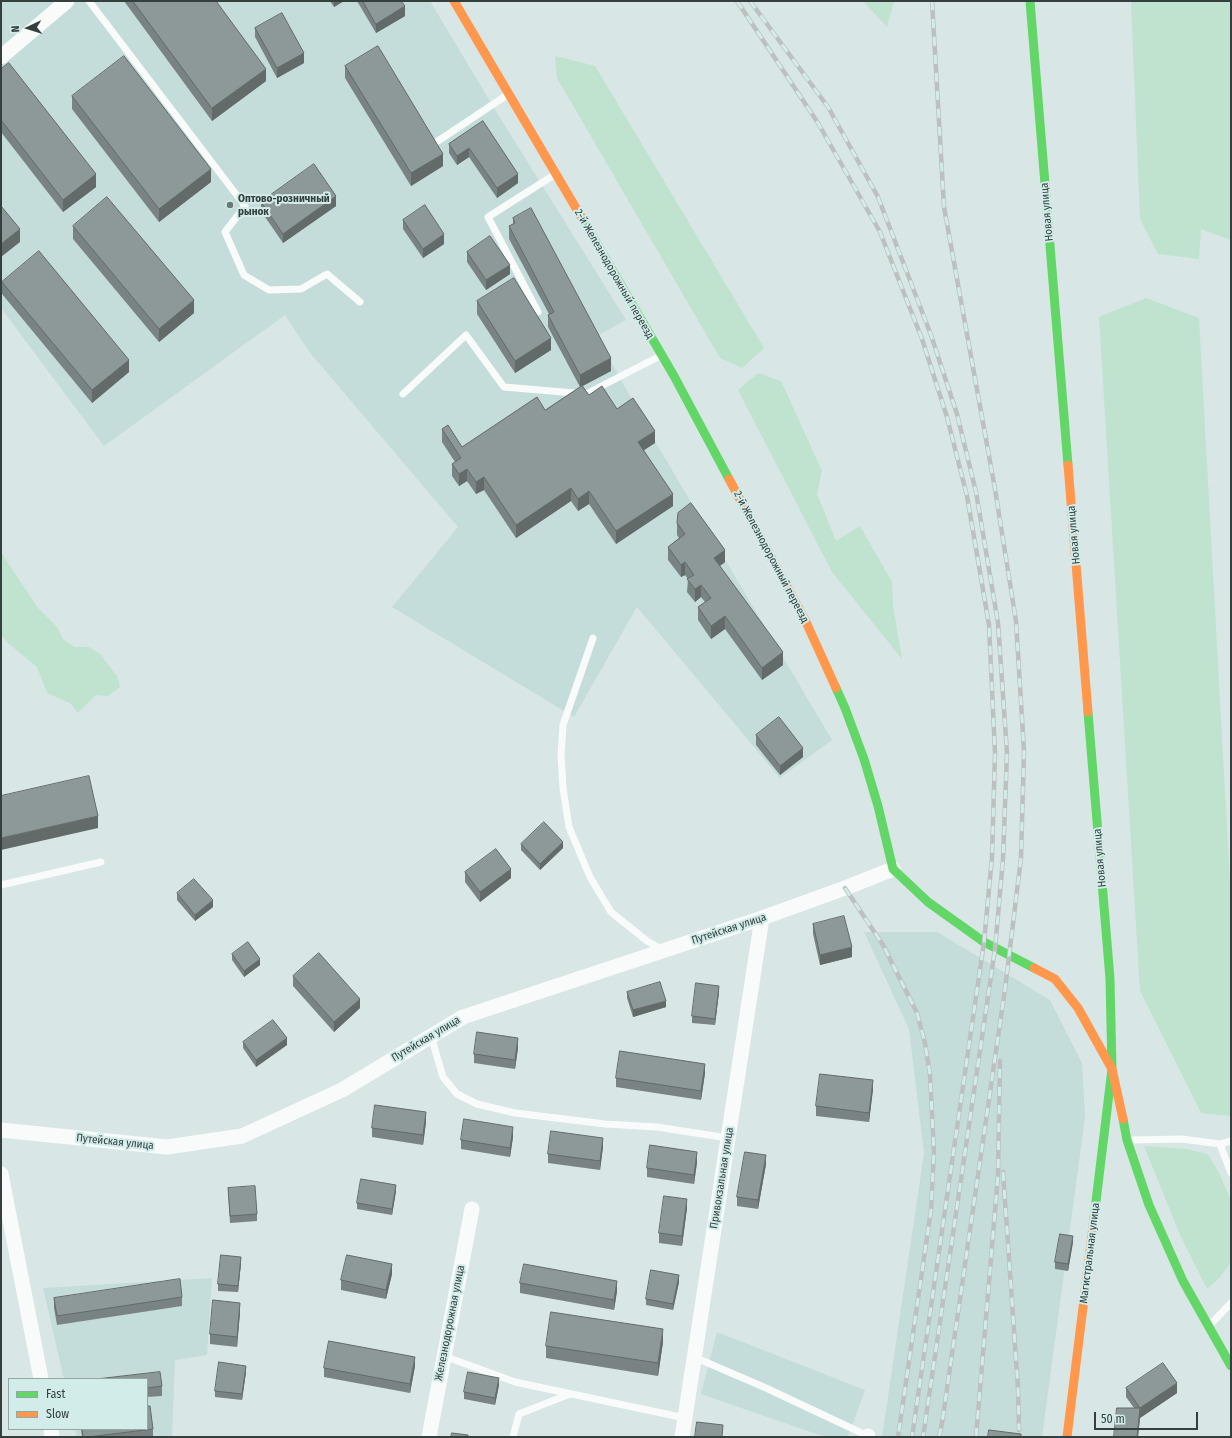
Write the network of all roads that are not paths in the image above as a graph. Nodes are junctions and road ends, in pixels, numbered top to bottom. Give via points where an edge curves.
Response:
1 (67, 1) edge
2 (89, 1) edge
3 (454, 1) edge
4 (1030, 1) edge
5 (1, 57) edge
6 (509, 94) junction
7 (438, 141) dead end
8 (556, 174) junction
9 (360, 302) dead end
10 (538, 312) dead end
11 (662, 355) junction
12 (403, 394) dead end
13 (593, 638) dead end
14 (101, 862) dead end
15 (893, 869) junction
16 (1, 885) edge
17 (762, 918) junction
18 (664, 951) junction
19 (431, 1036) junction
20 (1112, 1069) junction
21 (1, 1130) edge
22 (728, 1138) junction
23 (1127, 1140) junction
24 (1231, 1141) edge
25 (1220, 1144) junction
26 (1231, 1173) edge
27 (1, 1174) edge
28 (472, 1209) dead end
29 (1231, 1303) edge
30 (1208, 1326) junction
31 (444, 1356) junction
32 (694, 1357) junction
33 (1231, 1366) edge
34 (41, 1378) edge
35 (570, 1394) junction
36 (685, 1418) junction
37 (868, 1436) edge
38 (429, 1437) edge
39 (513, 1437) edge
40 (682, 1437) edge
41 (1067, 1437) edge

1 - 5 street
2 - 9 lane via 245,206 225,232 244,275 269,290 301,289 328,274
3 - 6 street, 2-й Железнодорожный переезд
4 - 20 street, Новая улица via 1110,979
6 - 7 lane
6 - 8 street, 2-й Железнодорожный переезд
8 - 10 lane via 488,217
8 - 11 street, 2-й Железнодорожный переезд
11 - 12 lane via 586,394 520,389 504,387 466,335
11 - 15 street, 2-й Железнодорожный переезд via 806,622 845,708 864,759
13 - 18 lane via 563,725 562,782 568,827 590,877 611,912 647,941
14 - 16 lane
15 - 17 street, Путейская улица
15 - 20 street via 928,902 984,942 1055,979 1078,1008
17 - 18 street, Путейская улица
17 - 22 street, Привокзальная улица
18 - 19 street, Путейская улица via 463,1017
19 - 21 street, Путейская улица via 342,1090 242,1136 167,1147
19 - 22 lane via 443,1077 457,1094 477,1104 515,1113 605,1124 657,1127
20 - 23 street
20 - 41 street, Магистральная улица
22 - 32 street, Привокзальная улица
23 - 25 lane via 1182,1138
23 - 30 street via 1149,1205 1183,1281
24 - 25 lane
25 - 26 lane
27 - 34 street
28 - 31 street, Железнодорожная улица
29 - 30 lane
30 - 33 street
31 - 35 lane via 515,1382
31 - 38 street, Железнодорожная улица
32 - 36 street, Привокзальная улица
32 - 37 lane
35 - 36 lane
35 - 39 lane via 519,1414
36 - 40 street, Привокзальная улица

